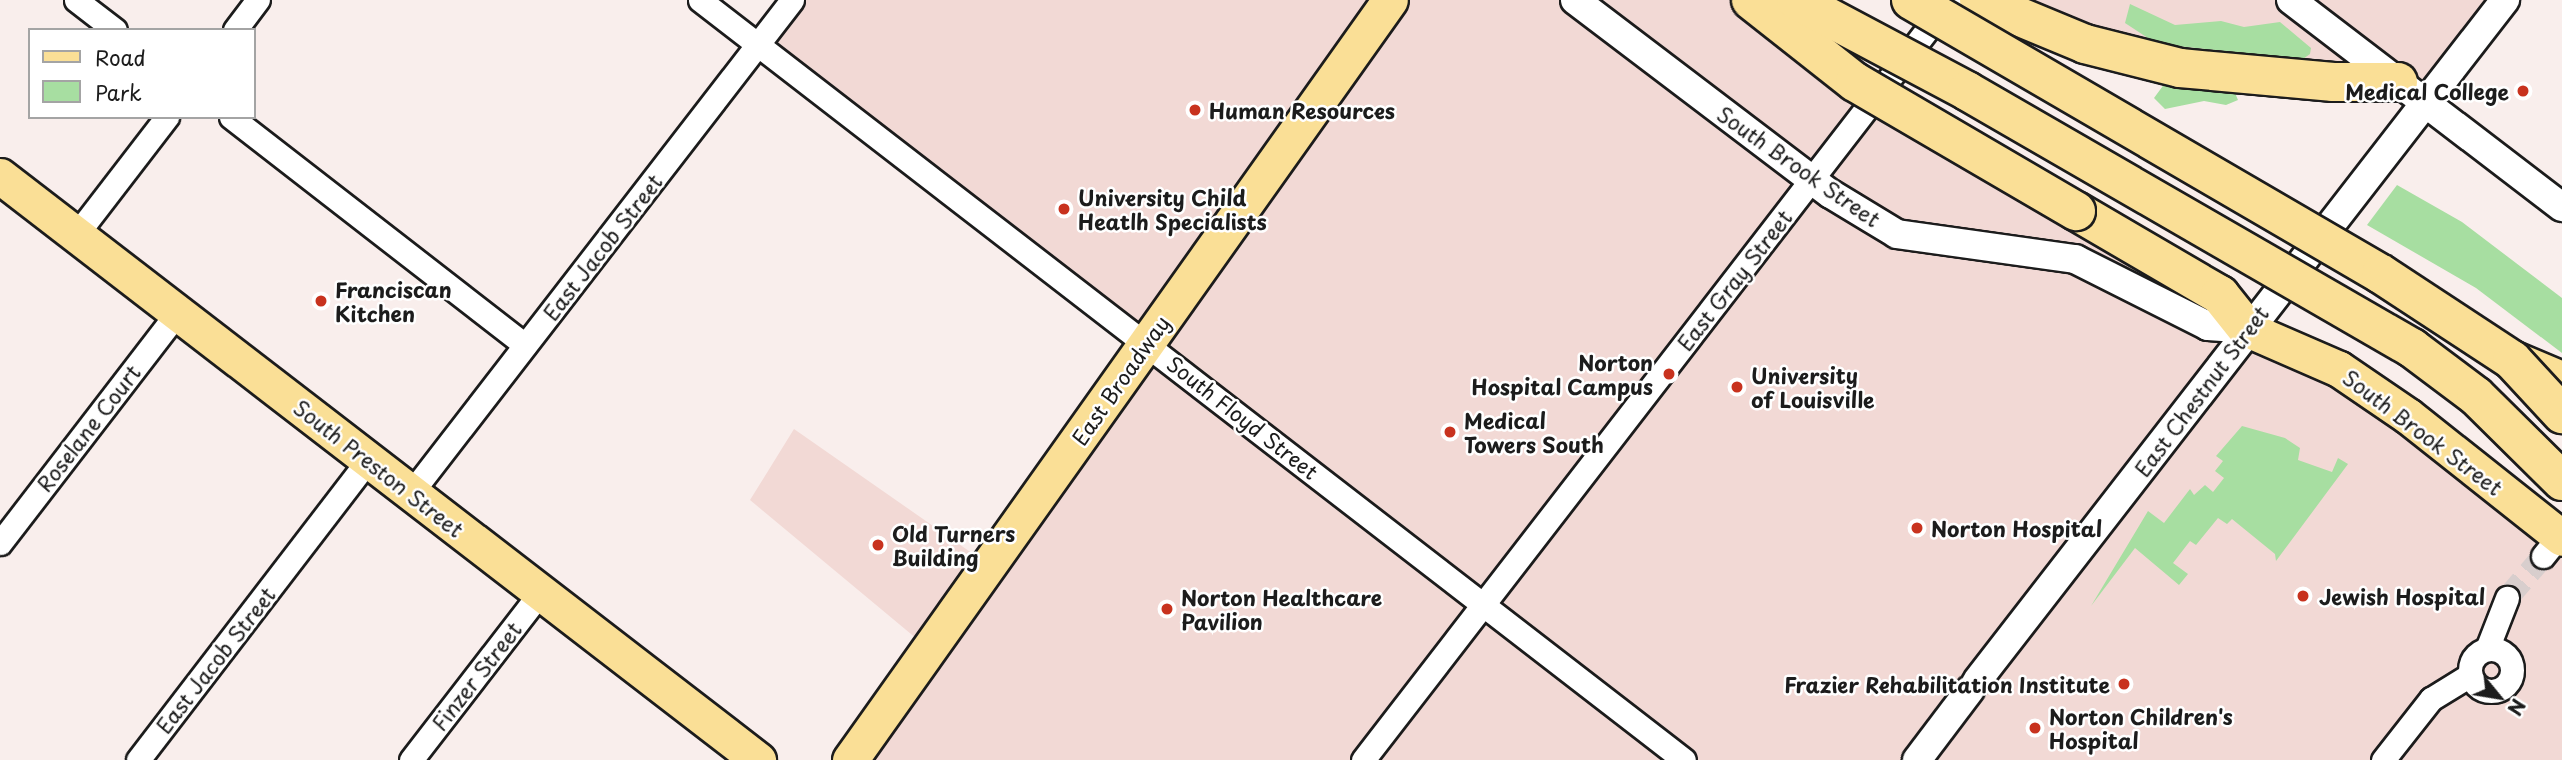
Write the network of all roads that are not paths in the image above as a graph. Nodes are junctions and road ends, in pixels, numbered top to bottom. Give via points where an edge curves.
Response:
1 (76, 0) edge
2 (258, 0) edge
3 (700, 0) edge
4 (792, 0) edge
5 (1390, 0) edge
6 (1575, 0) edge
7 (1751, 0) edge
8 (1796, 0) edge
9 (1911, 0) edge
10 (1950, 0) edge
11 (1979, 0) edge
12 (2291, 0) edge
13 (2505, 0) edge
14 (112, 28) edge
15 (237, 28) edge
16 (758, 45) junction
17 (2412, 92) junction
18 (165, 119) edge
19 (234, 119) edge
20 (0, 176) edge
21 (1812, 179) junction
22 (2562, 207) edge
23 (76, 235) junction
24 (177, 313) junction
25 (2247, 329) junction
26 (1147, 342) junction
27 (525, 345) junction
28 (2512, 360) junction
29 (2562, 381) edge
30 (2562, 414) edge
31 (368, 460) junction
32 (2562, 481) edge
33 (411, 493) junction
34 (0, 543) edge
35 (2555, 543) edge
36 (540, 593) junction
37 (1483, 604) junction
38 (2502, 605) tunnel mouth
39 (2487, 649) junction
40 (2470, 675) junction
41 (138, 760) edge
42 (411, 760) edge
43 (758, 760) edge
44 (850, 760) edge
45 (1363, 760) edge
46 (1684, 760) edge
47 (1917, 760) edge
48 (2383, 760) edge

1 - 14 street
2 - 15 street
3 - 16 street, South Floyd Street
4 - 16 street, East Jacob Street
5 - 26 main road, East Broadway
6 - 21 street, South Brook Street
7 - 25 highway, bridge via 1856,82 2220,295
8 - 32 highway, bridge via 1967,91 2402,342 2476,396
9 - 28 highway, bridge via 2381,274
10 - 21 street, East Gray Street
11 - 17 highway via 2085,44 2180,68
12 - 17 street
13 - 17 street, East Chestnut Street
16 - 26 street, South Floyd Street
16 - 27 street, East Jacob Street
17 - 22 street
17 - 25 street, East Chestnut Street
18 - 23 street
19 - 27 street
20 - 23 main road, South Preston Street
21 - 25 street, South Brook Street via 1863,217 1897,234 2074,260 2208,326
21 - 37 street, East Gray Street
23 - 24 main road, South Preston Street
24 - 31 main road, South Preston Street
24 - 34 street, Roselane Court
25 - 35 main road, South Brook Street via 2358,382
25 - 47 street, East Chestnut Street
26 - 37 street, South Floyd Street
26 - 44 main road, East Broadway
27 - 33 street, East Jacob Street
28 - 29 highway
28 - 30 highway, bridge
31 - 33 main road, South Preston Street
31 - 41 street, East Jacob Street
33 - 36 main road, South Preston Street
36 - 42 street, Finzer Street
36 - 43 main road, South Preston Street
37 - 45 street, East Gray Street
37 - 46 street, South Floyd Street
38 - 39 street
39 - 40 street via 2475,655
39 - 40 street via 2508,656 2513,670 2508,683 2490,692 2477,687
40 - 48 street via 2431,699

